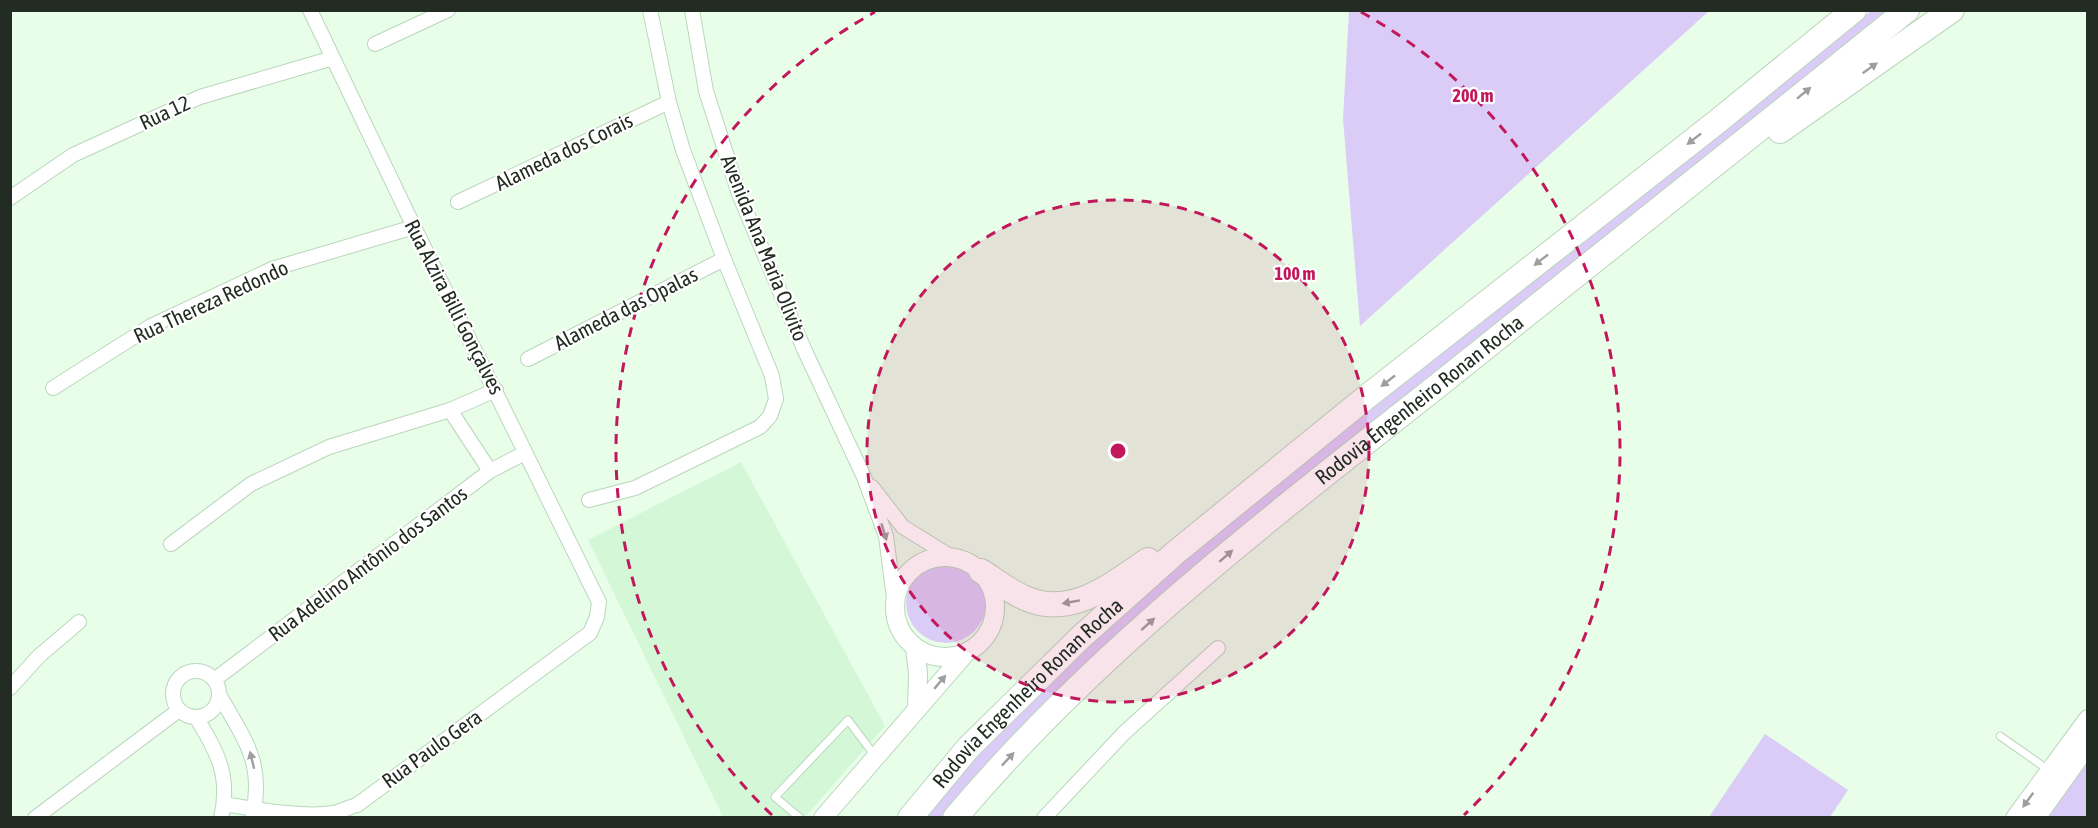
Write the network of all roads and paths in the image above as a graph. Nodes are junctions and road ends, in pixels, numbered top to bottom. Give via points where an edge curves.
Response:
1 (310, 10) edge
2 (448, 10) edge
3 (650, 10) edge
4 (692, 10) edge
5 (1835, 10) edge
6 (1854, 10) edge
7 (1907, 10) edge
8 (1952, 10) edge
9 (375, 44) dead end
10 (333, 58) junction
11 (669, 102) junction
12 (1718, 121) junction
13 (10, 198) edge
14 (458, 202) dead end
15 (414, 226) junction
16 (724, 259) junction
17 (1599, 259) junction
18 (528, 359) dead end
19 (53, 388) dead end
20 (496, 390) junction
21 (450, 410) junction
22 (525, 453) junction
23 (490, 471) junction
24 (864, 477) junction
25 (589, 500) dead end
26 (1229, 509) junction
27 (171, 544) dead end
28 (950, 556) junction
29 (981, 571) junction
30 (599, 602) joint
31 (895, 606) junction
32 (79, 622) dead end
33 (915, 648) junction
34 (1218, 648) dead end
35 (964, 654) junction
36 (214, 681) junction
37 (10, 688) edge
38 (219, 694) junction
39 (917, 709) junction
40 (179, 710) junction
41 (196, 717) junction
42 (2088, 719) edge
43 (2000, 736) dead end
44 (2088, 745) edge
45 (876, 757) junction
46 (2056, 775) junction
47 (223, 811) edge
48 (960, 812) edge
49 (253, 813) edge
50 (35, 818) edge
51 (800, 818) edge
52 (822, 818) edge
53 (910, 818) edge
54 (1044, 818) edge
55 (2015, 818) edge
56 (2036, 818) edge

1 - 10 street, Rua Alzira Billi Gonçalves
2 - 9 street
3 - 11 street, Avenida Ana Maria Olivito
4 - 24 street, Avenida Ana Maria Olivito via 706,91 739,194 804,349
5 - 12 highway
6 - 12 highway, Rodovia Engenheiro Ronan Rocha
17 -> 7 highway, Rodovia Engenheiro Ronan Rocha
17 -> 8 highway
10 - 13 street, Rua 12 via 200,97 73,155
10 - 15 street, Rua Alzira Billi Gonçalves
11 - 14 street, Alameda dos Corais
11 - 16 street, Avenida Ana Maria Olivito
12 -> 26 highway, Rodovia Engenheiro Ronan Rocha
15 - 19 street, Rua Thereza Redondo via 272,269 151,326
15 - 20 street, Rua Alzira Billi Gonçalves
16 - 18 street, Alameda das Opalas
16 - 25 street, Avenida Ana Maria Olivito via 772,376 776,399 770,416 760,427 635,488
48 -> 17 highway, Rodovia Engenheiro Ronan Rocha via 1040,725 1118,650 1250,535
20 - 21 street
20 - 22 street, Rua Alzira Billi Gonçalves
21 - 23 street
21 - 27 street via 329,447 251,484
22 - 23 street, Rua Adelino Antônio dos Santos
22 - 30 street, Rua Alzira Billi Gonçalves
23 - 36 street, Rua Adelino Antônio dos Santos
24 - 28 street, Avenida Ana Maria Olivito via 903,527
24 -> 31 street, Avenida Ana Maria Olivito via 886,536
26 -> 29 highway via 1079,601 1053,604 1028,600
26 - 53 highway, Rodovia Engenheiro Ronan Rocha via 1081,637 968,748
28 - 29 street
28 - 31 street via 918,564 906,575
29 - 35 street via 996,600 995,617 989,633
30 - 49 street, Rua Paulo Gera via 590,633 357,805 314,814
31 - 33 street via 897,622
32 - 37 street via 39,656
33 - 35 street via 930,656
33 - 39 street
34 - 54 street via 1124,733
39 -> 35 street
36 - 38 street
36 - 40 street via 195,671 181,677 174,689
38 - 41 street via 209,713
49 -> 38 street via 257,783 252,754
39 - 45 street
40 - 41 street
40 - 50 street
41 - 47 street via 215,749 225,783
42 - 46 street
43 - 46 lane
44 - 46 street
45 - 51 lane via 848,720 775,796
45 - 52 street
46 -> 55 street
46 - 56 street
47 - 49 street, Rua Paulo Gera

